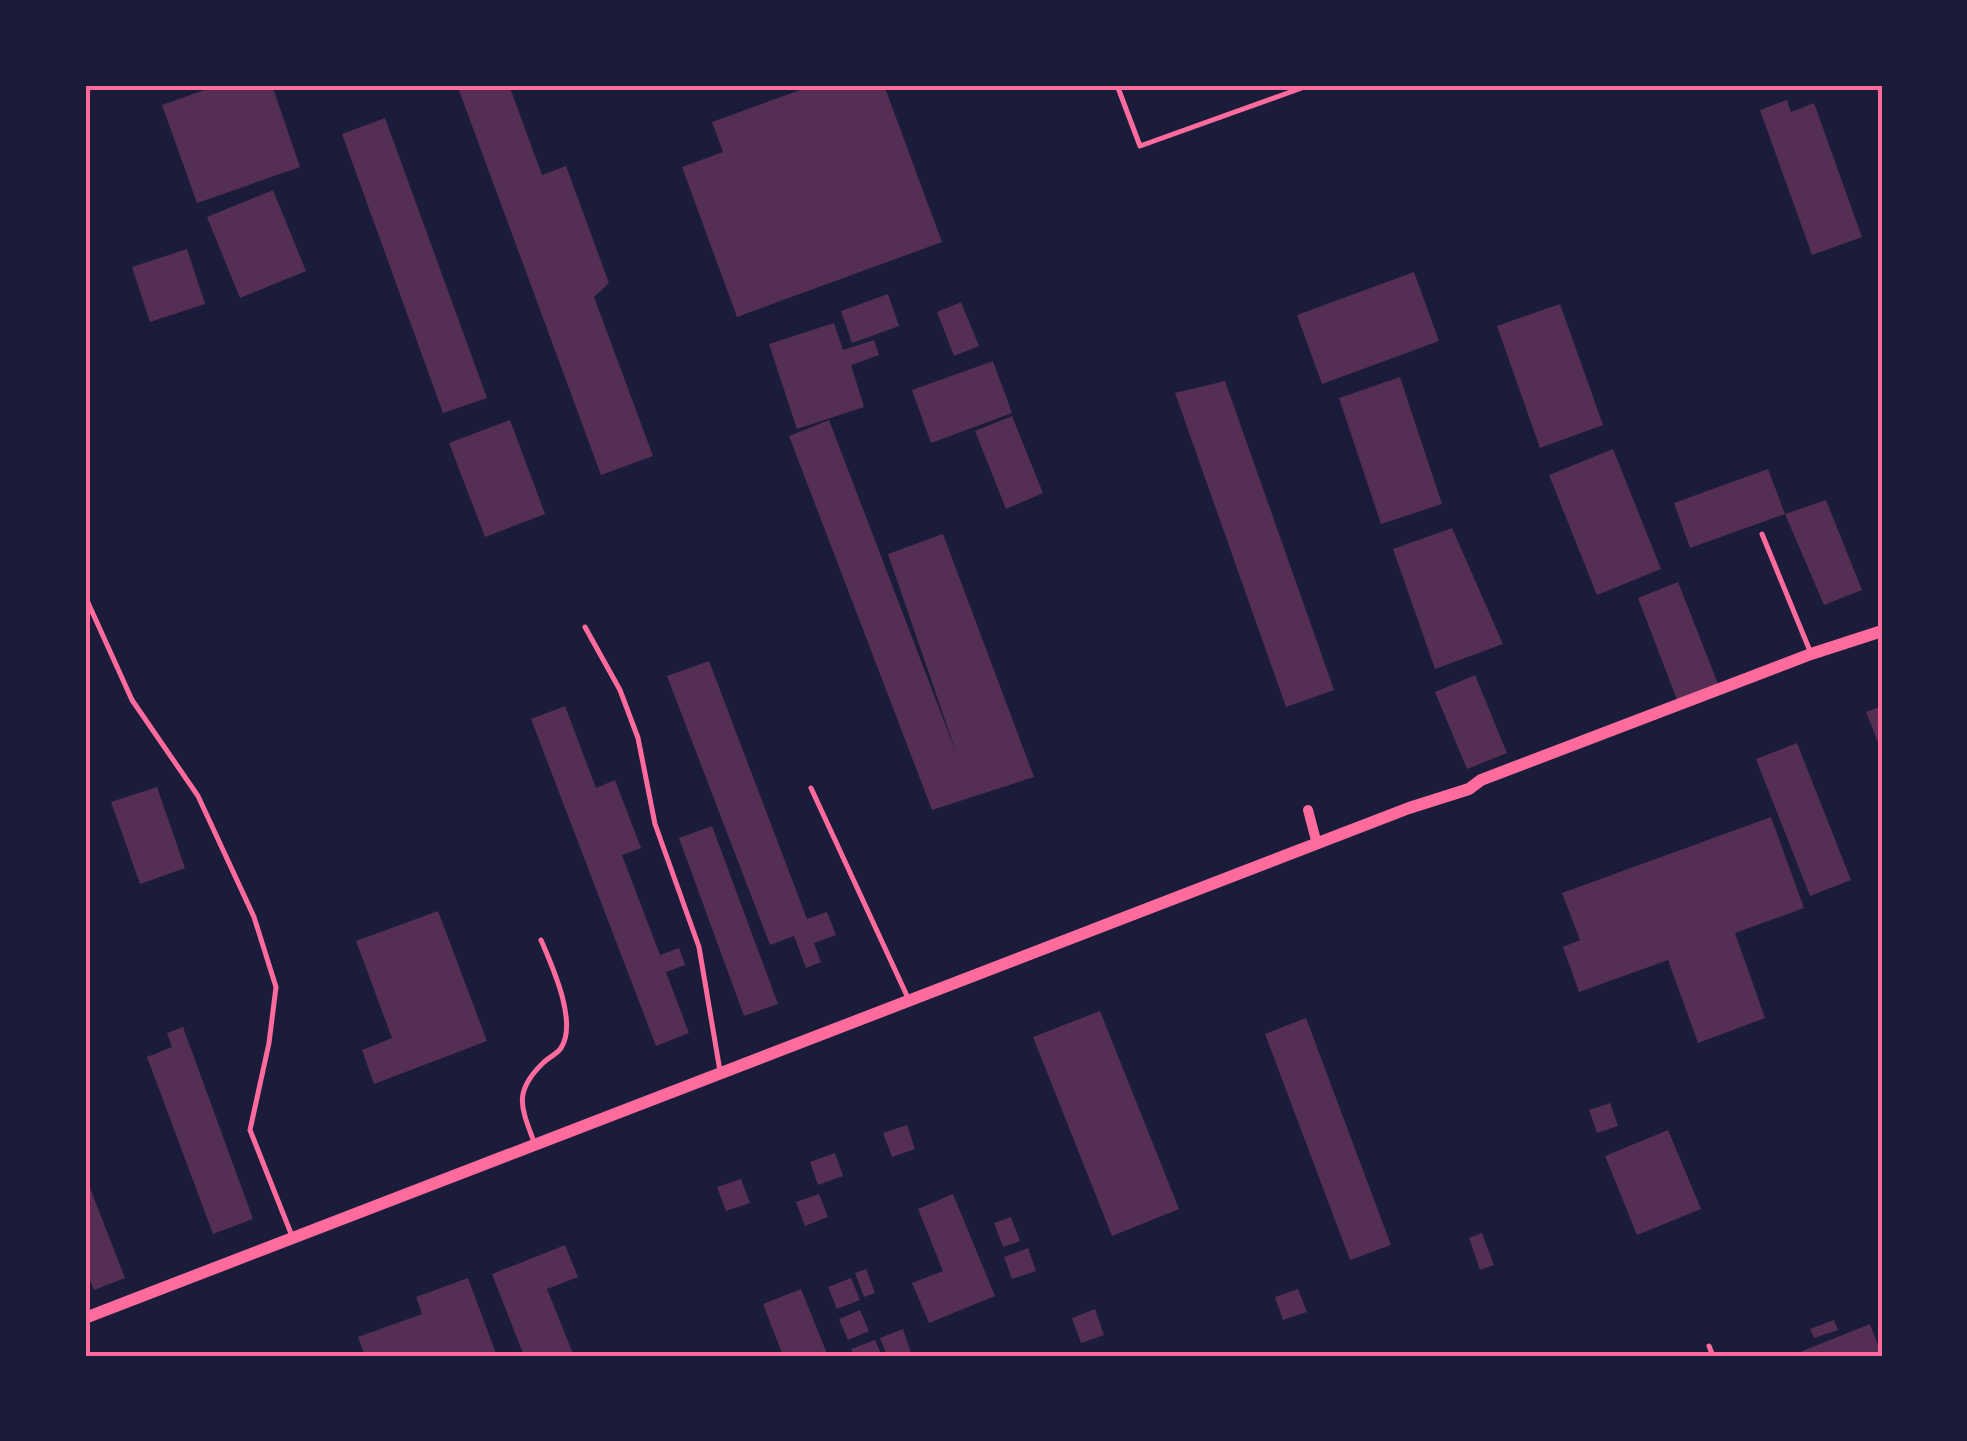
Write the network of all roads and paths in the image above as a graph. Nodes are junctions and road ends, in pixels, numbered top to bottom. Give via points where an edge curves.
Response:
1 (1118, 85) edge
2 (1310, 85) edge
3 (1762, 534) dead end
4 (85, 596) edge
5 (585, 628) dead end
6 (1882, 631) edge
7 (1811, 654) junction
8 (811, 788) dead end
9 (1308, 810) dead end
10 (1317, 844) junction
11 (542, 940) dead end
12 (909, 1001) junction
13 (720, 1074) junction
14 (535, 1145) junction
15 (293, 1238) junction
16 (85, 1318) edge
17 (1710, 1346) dead end
18 (1714, 1356) edge

1 - 2 lane via 1140,146
3 - 7 lane
4 - 15 lane via 132,700 198,796 254,917 276,987 250,1130
5 - 13 lane via 638,738 656,824 699,947
6 - 7 street
7 - 10 street
8 - 12 lane
9 - 10 street
10 - 12 street
11 - 14 lane via 567,1019 561,1048 527,1082 521,1098
12 - 13 street
13 - 14 street
14 - 15 street
15 - 16 street
17 - 18 lane

